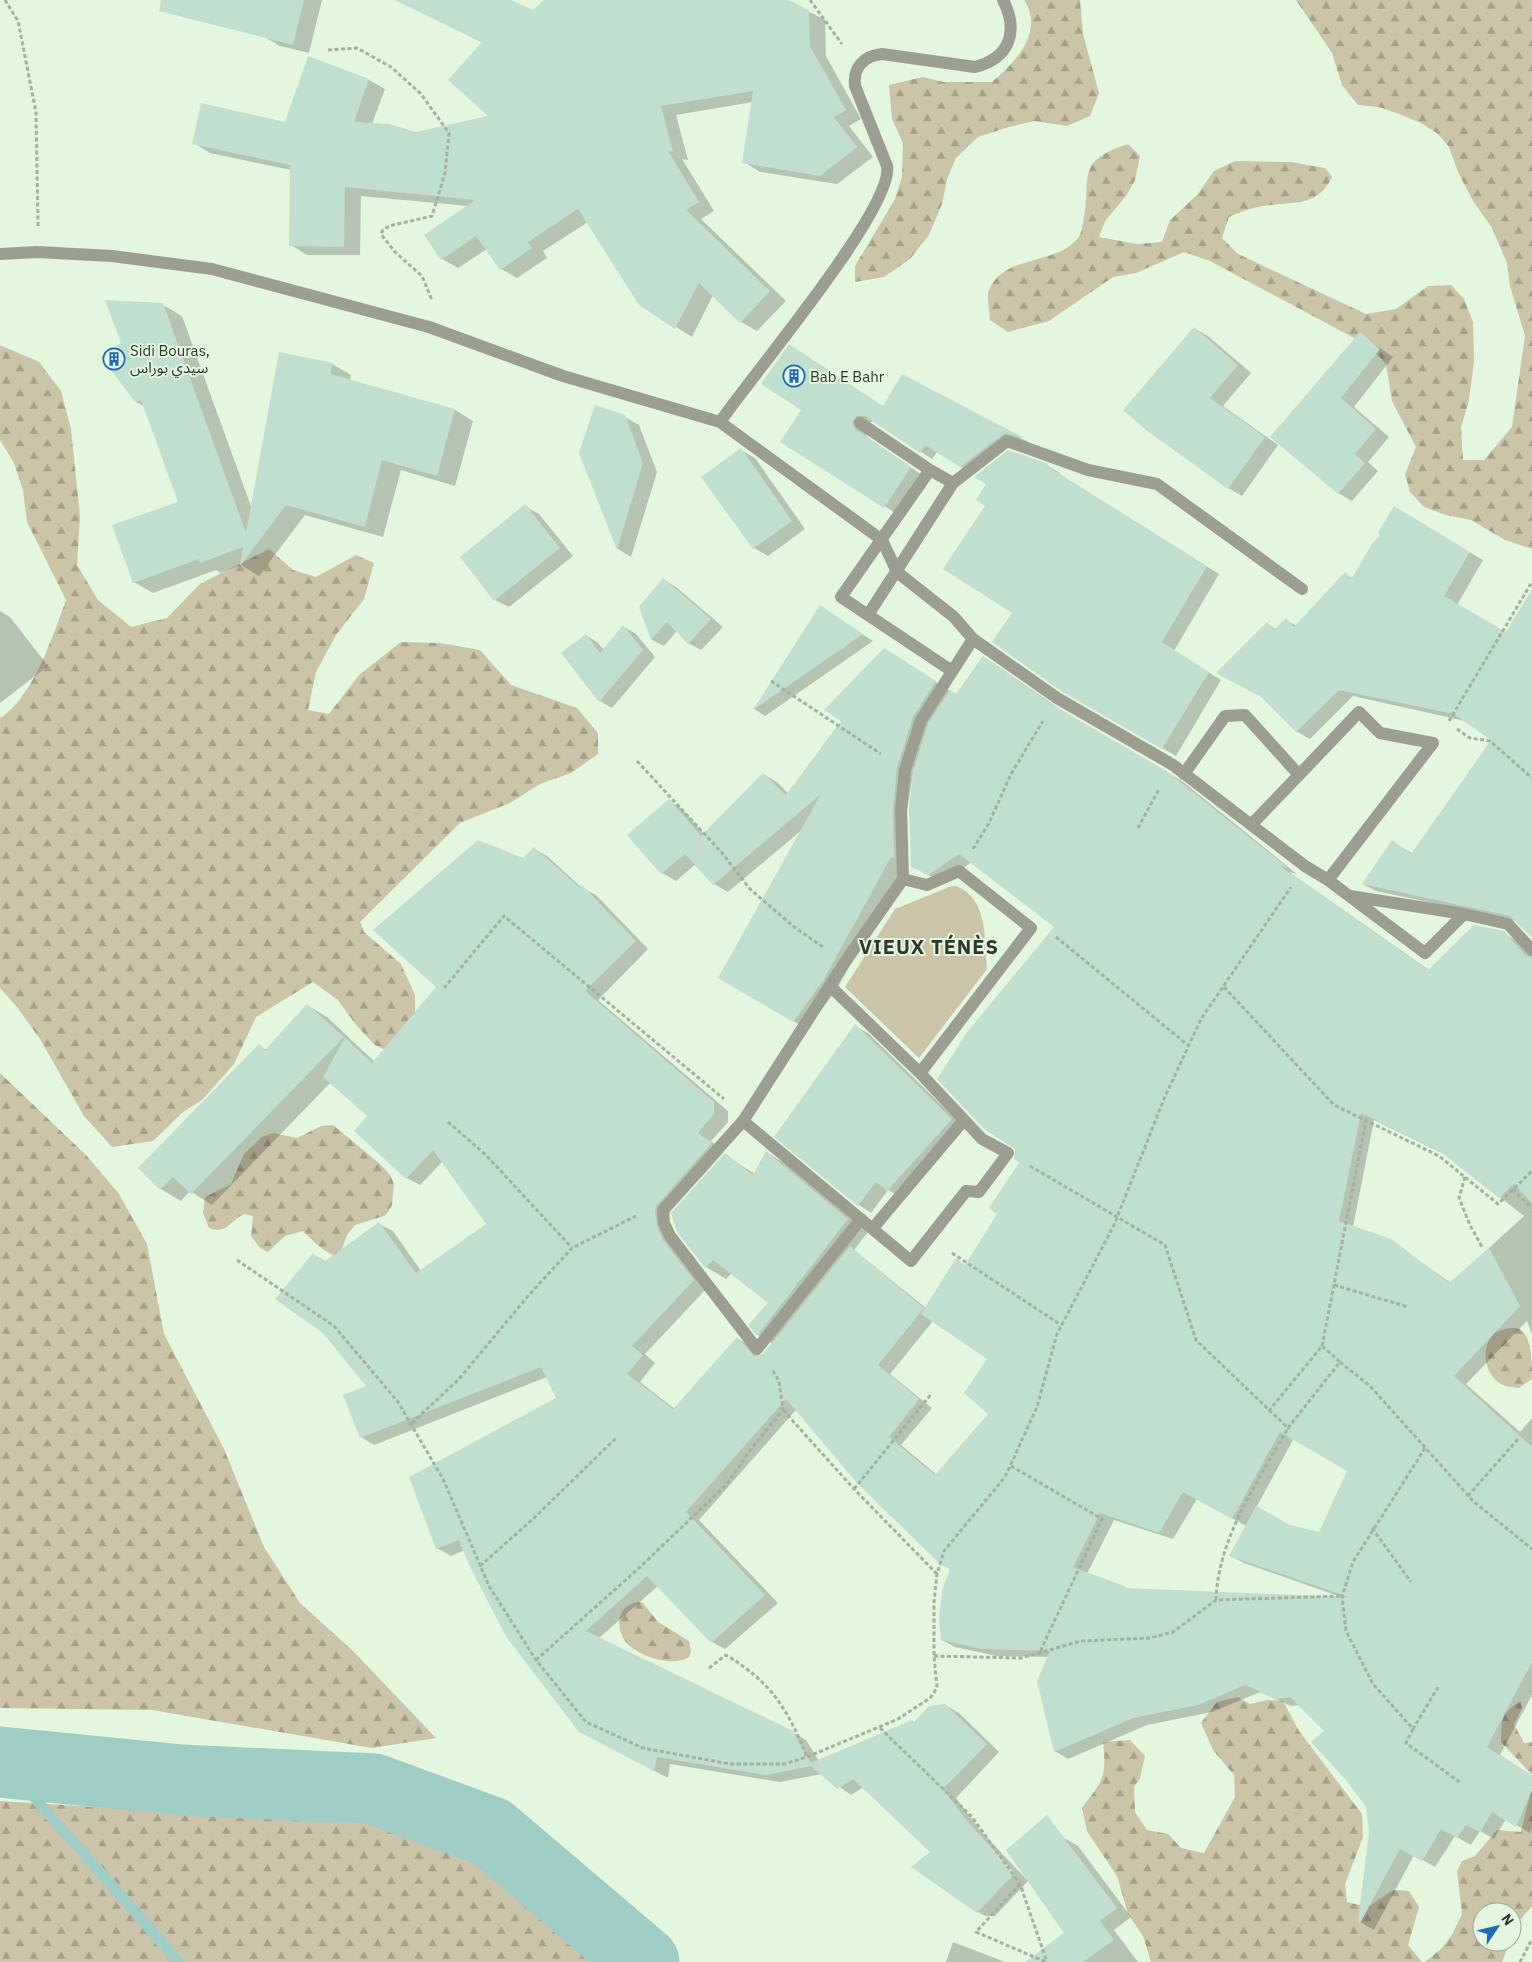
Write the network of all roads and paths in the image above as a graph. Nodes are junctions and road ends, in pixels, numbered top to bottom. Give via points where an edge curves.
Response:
1 (5, 0) edge
2 (810, 0) edge
3 (1003, 0) edge
4 (328, 50) dead end
5 (856, 69) junction
6 (37, 252) junction
7 (0, 254) edge
8 (428, 327) junction
9 (720, 422) junction
10 (860, 423) dead end
11 (930, 470) junction
12 (953, 483) junction
13 (882, 540) junction
14 (897, 572) junction
15 (1532, 582) edge
16 (1302, 589) dead end
17 (868, 615) junction
18 (973, 640) junction
19 (952, 671) junction
20 (771, 681) dead end
21 (1057, 698) junction
22 (637, 761) dead end
23 (1173, 765) junction
24 (905, 770) junction
25 (1184, 774) junction
26 (1299, 775) junction
27 (1532, 778) edge
28 (1251, 825) junction
29 (1138, 828) dead end
30 (1305, 866) junction
31 (959, 871) junction
32 (903, 879) junction
33 (1328, 880) junction
34 (1346, 895) junction
35 (1464, 914) junction
36 (1031, 928) junction
37 (1532, 950) edge
38 (845, 962) junction
39 (830, 986) junction
40 (1224, 987) junction
41 (444, 988) dead end
42 (1189, 1046) junction
43 (920, 1073) junction
44 (745, 1119) junction
45 (964, 1120) junction
46 (1366, 1120) junction
47 (448, 1122) dead end
48 (1008, 1153) junction
49 (1532, 1171) edge
50 (1465, 1177) junction
51 (1513, 1189) junction
52 (1532, 1209) edge
53 (663, 1210) junction
54 (1116, 1215) junction
55 (861, 1219) junction
56 (873, 1228) junction
57 (928, 1238) junction
58 (1482, 1247) dead end
59 (572, 1248) junction
60 (237, 1260) dead end
61 (1334, 1285) junction
62 (1408, 1307) dead end
63 (1062, 1325) junction
64 (1322, 1346) junction
65 (757, 1349) junction
66 (1340, 1362) junction
67 (932, 1394) dead end
68 (783, 1410) junction
69 (1268, 1412) junction
70 (412, 1423) junction
71 (1288, 1428) junction
72 (616, 1438) dead end
73 (1519, 1438) dead end
74 (1425, 1448) junction
75 (1011, 1466) junction
76 (854, 1490) junction
77 (1468, 1496) junction
78 (1372, 1528) junction
79 (1532, 1549) edge
80 (480, 1566) junction
81 (937, 1574) junction
82 (1411, 1582) dead end
83 (1342, 1596) junction
84 (1216, 1600) junction
85 (1039, 1654) junction
86 (934, 1656) junction
87 (536, 1660) junction
88 (709, 1668) dead end
89 (1438, 1687) dead end
90 (880, 1728) junction
91 (1413, 1729) junction
92 (807, 1757) junction
93 (1461, 1783) dead end
94 (1020, 1884) junction
95 (1532, 1939) edge
96 (1046, 1962) edge
97 (1520, 1962) edge

1 - 6 path via 18,21 36,112
2 - 5 path via 844,46
3 - 5 street via 1010,14 1011,33 998,58 990,63 975,66 882,54 868,58
4 - 8 path via 357,48 391,66 421,94 449,133 445,173 432,216 389,226 381,234 395,252 422,276 432,300
5 - 9 street via 855,86 889,174 884,188 839,265
6 - 7 street
6 - 8 street via 112,256 212,268
8 - 9 street via 563,376
9 - 13 street
10 - 11 street
11 - 12 street
11 - 13 street
12 - 14 street
12 - 16 street via 1007,441 1088,470 1157,484
13 - 14 street
13 - 17 street via 841,598
14 - 17 street
14 - 18 street via 954,617
15 - 27 path via 1448,724 1470,738 1490,741
17 - 19 street
18 - 19 street
18 - 21 street
19 - 24 street via 921,720
20 - 24 path
21 - 23 street
21 - 31 path via 1011,774 988,823
22 - 38 path via 722,853 750,889 793,926
23 - 25 street
23 - 29 path
24 - 32 street via 901,809
25 - 26 street via 1225,716 1245,715
25 - 28 street
26 - 28 street
26 - 33 street via 1359,712 1380,733 1432,743
28 - 30 street
30 - 33 street
30 - 40 path
31 - 32 street via 927,885
31 - 36 street
32 - 38 street
33 - 34 street
34 - 35 street
34 - 35 street via 1425,953
35 - 37 street via 1508,924
36 - 42 path via 1048,930
36 - 43 street
38 - 39 street
39 - 43 street
39 - 44 street
40 - 42 path via 1201,1019
40 - 46 path via 1334,1104
41 - 44 path via 504,916
42 - 54 path
43 - 45 street
44 - 53 street
44 - 55 street
45 - 48 street via 982,1139
45 - 56 street
46 - 50 path via 1439,1156
46 - 61 path
47 - 59 path via 486,1155
48 - 54 path
48 - 57 street via 979,1192 966,1192
49 - 51 path
50 - 51 path via 1498,1204
50 - 58 path via 1459,1198
51 - 52 path
53 - 59 path via 654,1208 642,1212
53 - 65 street via 664,1224 670,1236
54 - 63 path via 1114,1225
54 - 69 path via 1165,1245 1196,1340
55 - 56 street
55 - 65 street
56 - 57 street via 911,1261
57 - 63 path
59 - 70 path via 459,1379
60 - 70 path via 334,1326
61 - 62 path
61 - 64 path
63 - 75 path via 1037,1407
64 - 66 path
64 - 69 path
65 - 68 path via 779,1380
66 - 71 path
66 - 74 path via 1370,1386
67 - 76 path
68 - 76 path
68 - 87 path via 748,1452 727,1484
69 - 71 path
70 - 80 path via 442,1479
71 - 84 path via 1235,1527 1217,1577
72 - 80 path
73 - 77 path
74 - 77 path
74 - 78 path
75 - 81 path via 944,1551
75 - 85 path via 1102,1519
76 - 81 path
77 - 79 path
78 - 82 path
78 - 83 path via 1353,1562
80 - 87 path via 489,1586
81 - 86 path
83 - 84 path
83 - 91 path via 1346,1631 1372,1684
84 - 85 path via 1173,1632 1150,1638 1081,1640
85 - 86 path via 1021,1658
86 - 90 path via 937,1688 930,1698
87 - 92 path via 586,1722 643,1748 730,1764 784,1764
88 - 92 path via 726,1654 756,1674 778,1699
89 - 91 path
90 - 92 path
90 - 94 path via 972,1817
91 - 93 path via 1406,1744
94 - 96 path
94 - 96 path via 976,1932
95 - 97 path

